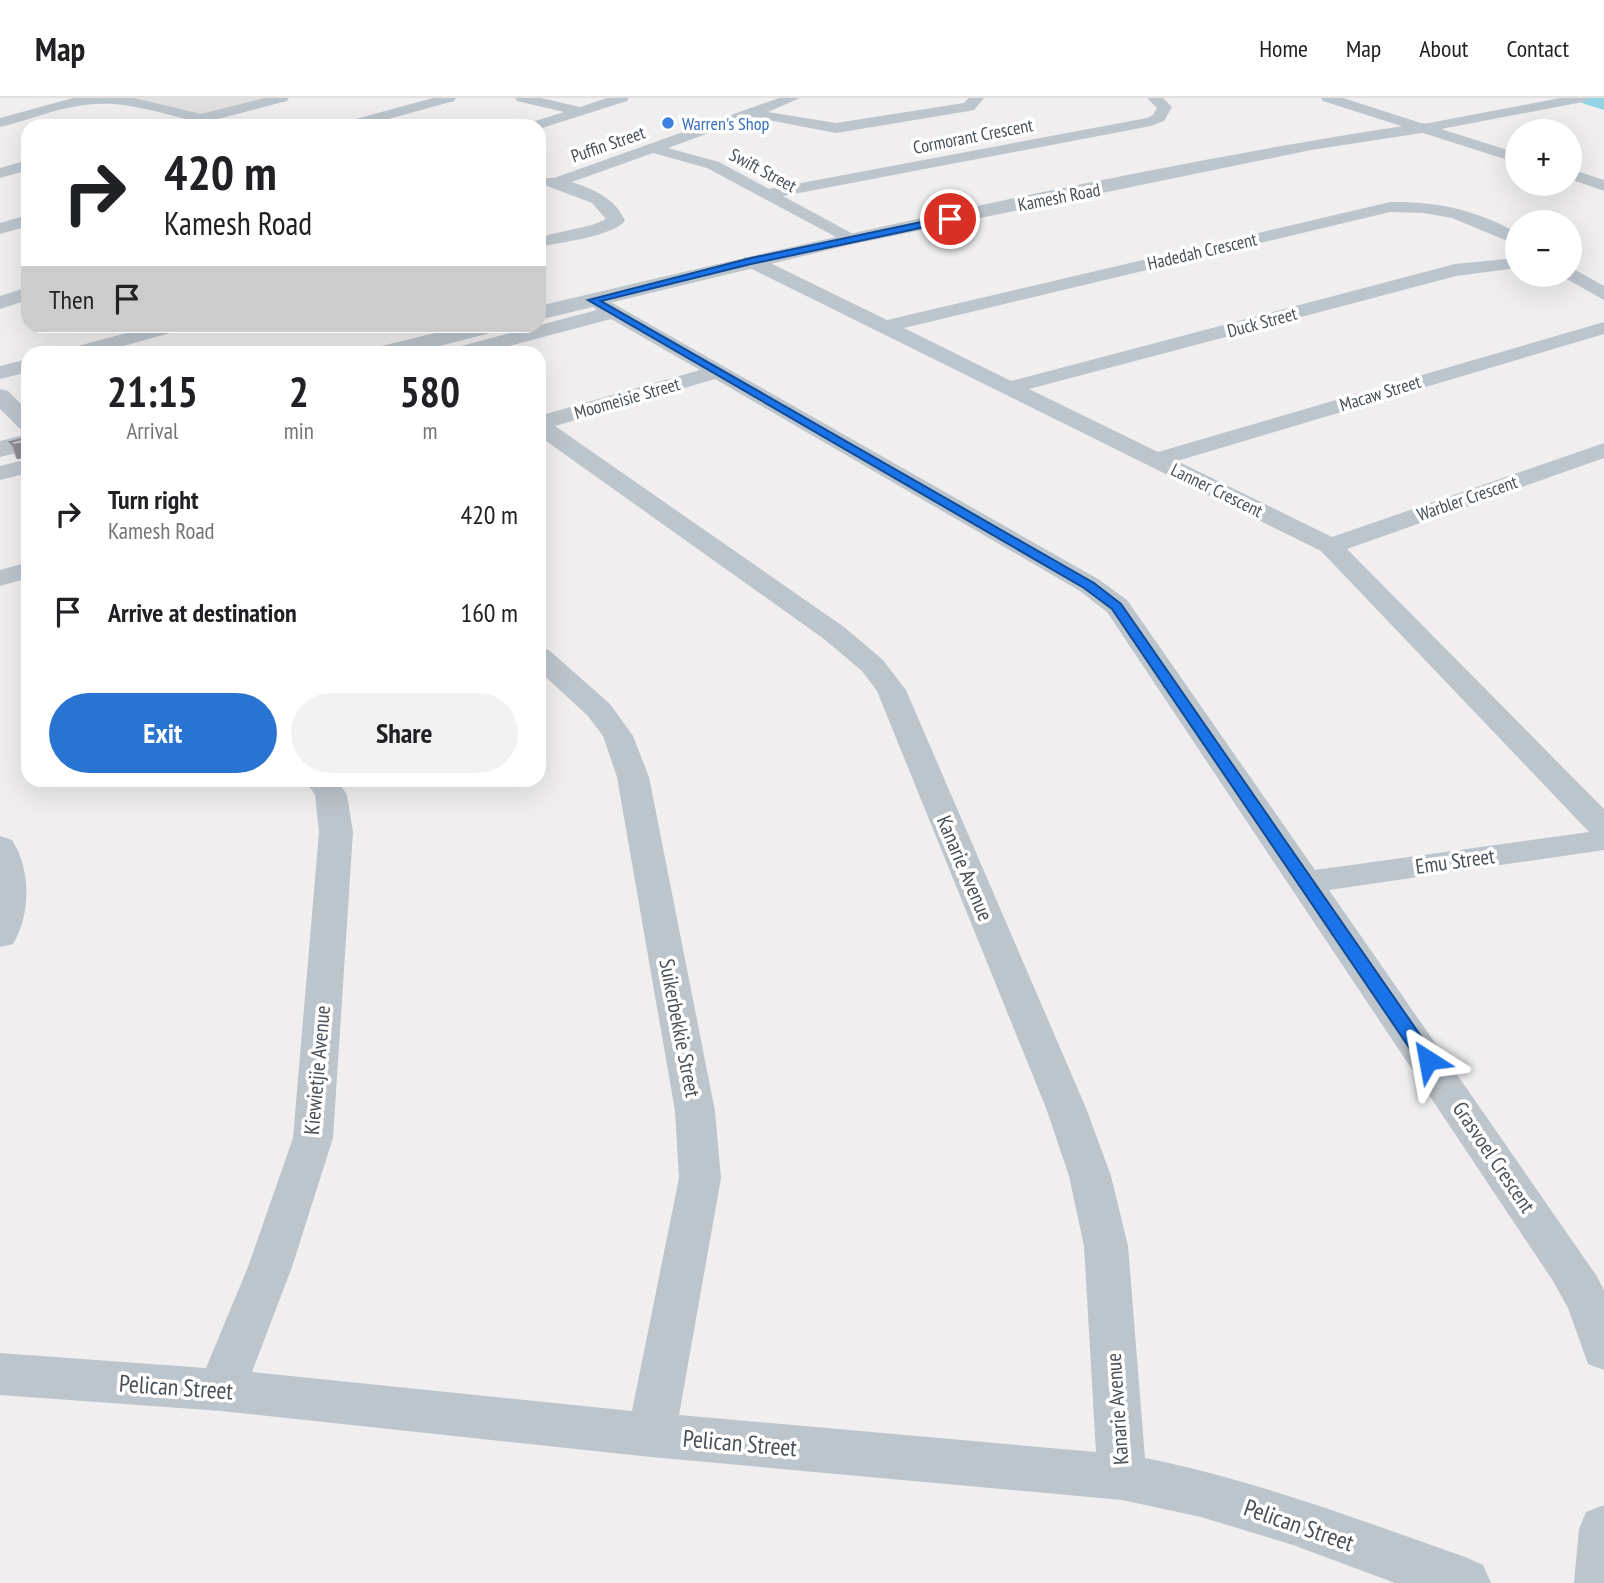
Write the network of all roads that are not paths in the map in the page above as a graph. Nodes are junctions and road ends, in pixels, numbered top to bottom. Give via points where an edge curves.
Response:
1 (282, 98) edge
2 (449, 98) edge
3 (522, 98) edge
4 (622, 98) edge
5 (793, 98) edge
6 (1154, 98) edge
7 (1328, 98) edge
8 (1580, 99) edge
9 (977, 100) edge
10 (997, 100) edge
11 (582, 111) junction
12 (754, 113) junction
13 (32, 119) edge
14 (201, 119) joint
15 (372, 119) edge
16 (546, 122) edge
17 (21, 123) edge
18 (1422, 128) junction
19 (3, 130) edge
20 (654, 149) junction
21 (1505, 154) edge
22 (21, 166) edge
23 (0, 173) edge
24 (1582, 178) edge
25 (547, 181) edge
26 (1604, 186) edge
27 (768, 194) junction
28 (21, 222) edge
29 (0, 229) edge
30 (1505, 233) edge
31 (849, 239) junction
32 (546, 240) edge
33 (751, 261) junction
34 (1505, 264) edge
35 (1582, 280) edge
36 (1604, 294) edge
37 (21, 296) edge
38 (0, 303) edge
39 (603, 306) junction
40 (546, 312) edge
41 (546, 324) edge
42 (884, 327) junction
43 (1604, 328) edge
44 (148, 333) edge
45 (462, 333) edge
46 (519, 333) edge
47 (100, 346) edge
48 (410, 346) edge
49 (478, 346) edge
50 (21, 367) edge
51 (716, 372) junction
52 (0, 373) edge
53 (1008, 388) junction
54 (0, 396) edge
55 (21, 417) edge
56 (546, 422) edge
57 (546, 429) edge
58 (21, 444) edge
59 (0, 449) edge
60 (1604, 450) edge
61 (1156, 460) junction
62 (21, 468) edge
63 (0, 473) edge
64 (1330, 546) junction
65 (21, 572) edge
66 (0, 578) edge
67 (546, 662) edge
68 (326, 787) edge
69 (1604, 828) edge
70 (1604, 840) edge
71 (0, 847) edge
72 (1306, 882) junction
73 (0, 935) edge
74 (1604, 1350) edge
75 (0, 1374) edge
76 (221, 1390) junction
77 (651, 1435) junction
78 (1122, 1477) junction
79 (1604, 1529) edge
80 (1465, 1583) edge
81 (1600, 1583) edge

1 - 14 street
2 - 15 street
3 - 11 street
4 - 11 street
5 - 12 street, Puffin Street
6 - 27 street, Cormorant Crescent via 1165,107 1151,122
7 - 18 street
8 - 18 street, Kamesh Road
9 - 10 street
9 - 12 street via 969,107 849,127 814,126
11 - 16 street
12 - 20 street, Puffin Street
13 - 14 street via 77,102 100,99
17 - 19 street
18 - 21 street
18 - 31 street, Kamesh Road via 1311,145
20 - 25 street, Puffin Street
20 - 27 street, Swift Street via 713,165
22 - 23 street
24 - 26 street
25 - 32 street via 594,198 616,221
27 - 31 street, Swift Street
28 - 29 street
30 - 42 street, Hadedah Crescent via 1461,215 1390,207
31 - 33 street, Kamesh Road
33 - 39 street, Kamesh Road
33 - 42 street, Lanner Crescent
34 - 53 street, Duck Street via 1455,270
35 - 36 street
37 - 38 street
39 - 40 street, Kamesh Road
39 - 41 street
39 - 51 street, Grasvoel Crescent
42 - 53 street, Lanner Crescent
43 - 61 street, Macaw Street
44 - 47 street
45 - 48 street
46 - 49 street
50 - 52 street
51 - 56 street, Moomeisie Street
51 - 72 street, Grasvoel Crescent via 1110,600
53 - 61 street, Lanner Crescent
54 - 55 street
57 - 78 street, Kanarie Avenue via 834,633 872,666 891,690 1066,1108 1090,1176 1106,1246
58 - 59 street
60 - 64 street, Warbler Crescent
61 - 64 street, Lanner Crescent
62 - 63 street
64 - 69 street, Lanner Crescent
65 - 66 street
67 - 77 street, Suikerbekkie Street via 599,710 618,736 633,777 695,1111 700,1178
68 - 76 street, Kiewietjie Avenue via 336,832 313,1138 270,1267
70 - 72 street, Emu Street
71 - 73 street via 8,861 10,880
72 - 74 street, Grasvoel Crescent via 1569,1268 1585,1295
75 - 76 street, Pelican Street
76 - 77 street, Pelican Street
77 - 78 street, Pelican Street
78 - 80 street, Pelican Street via 1201,1493 1293,1521
79 - 81 street

